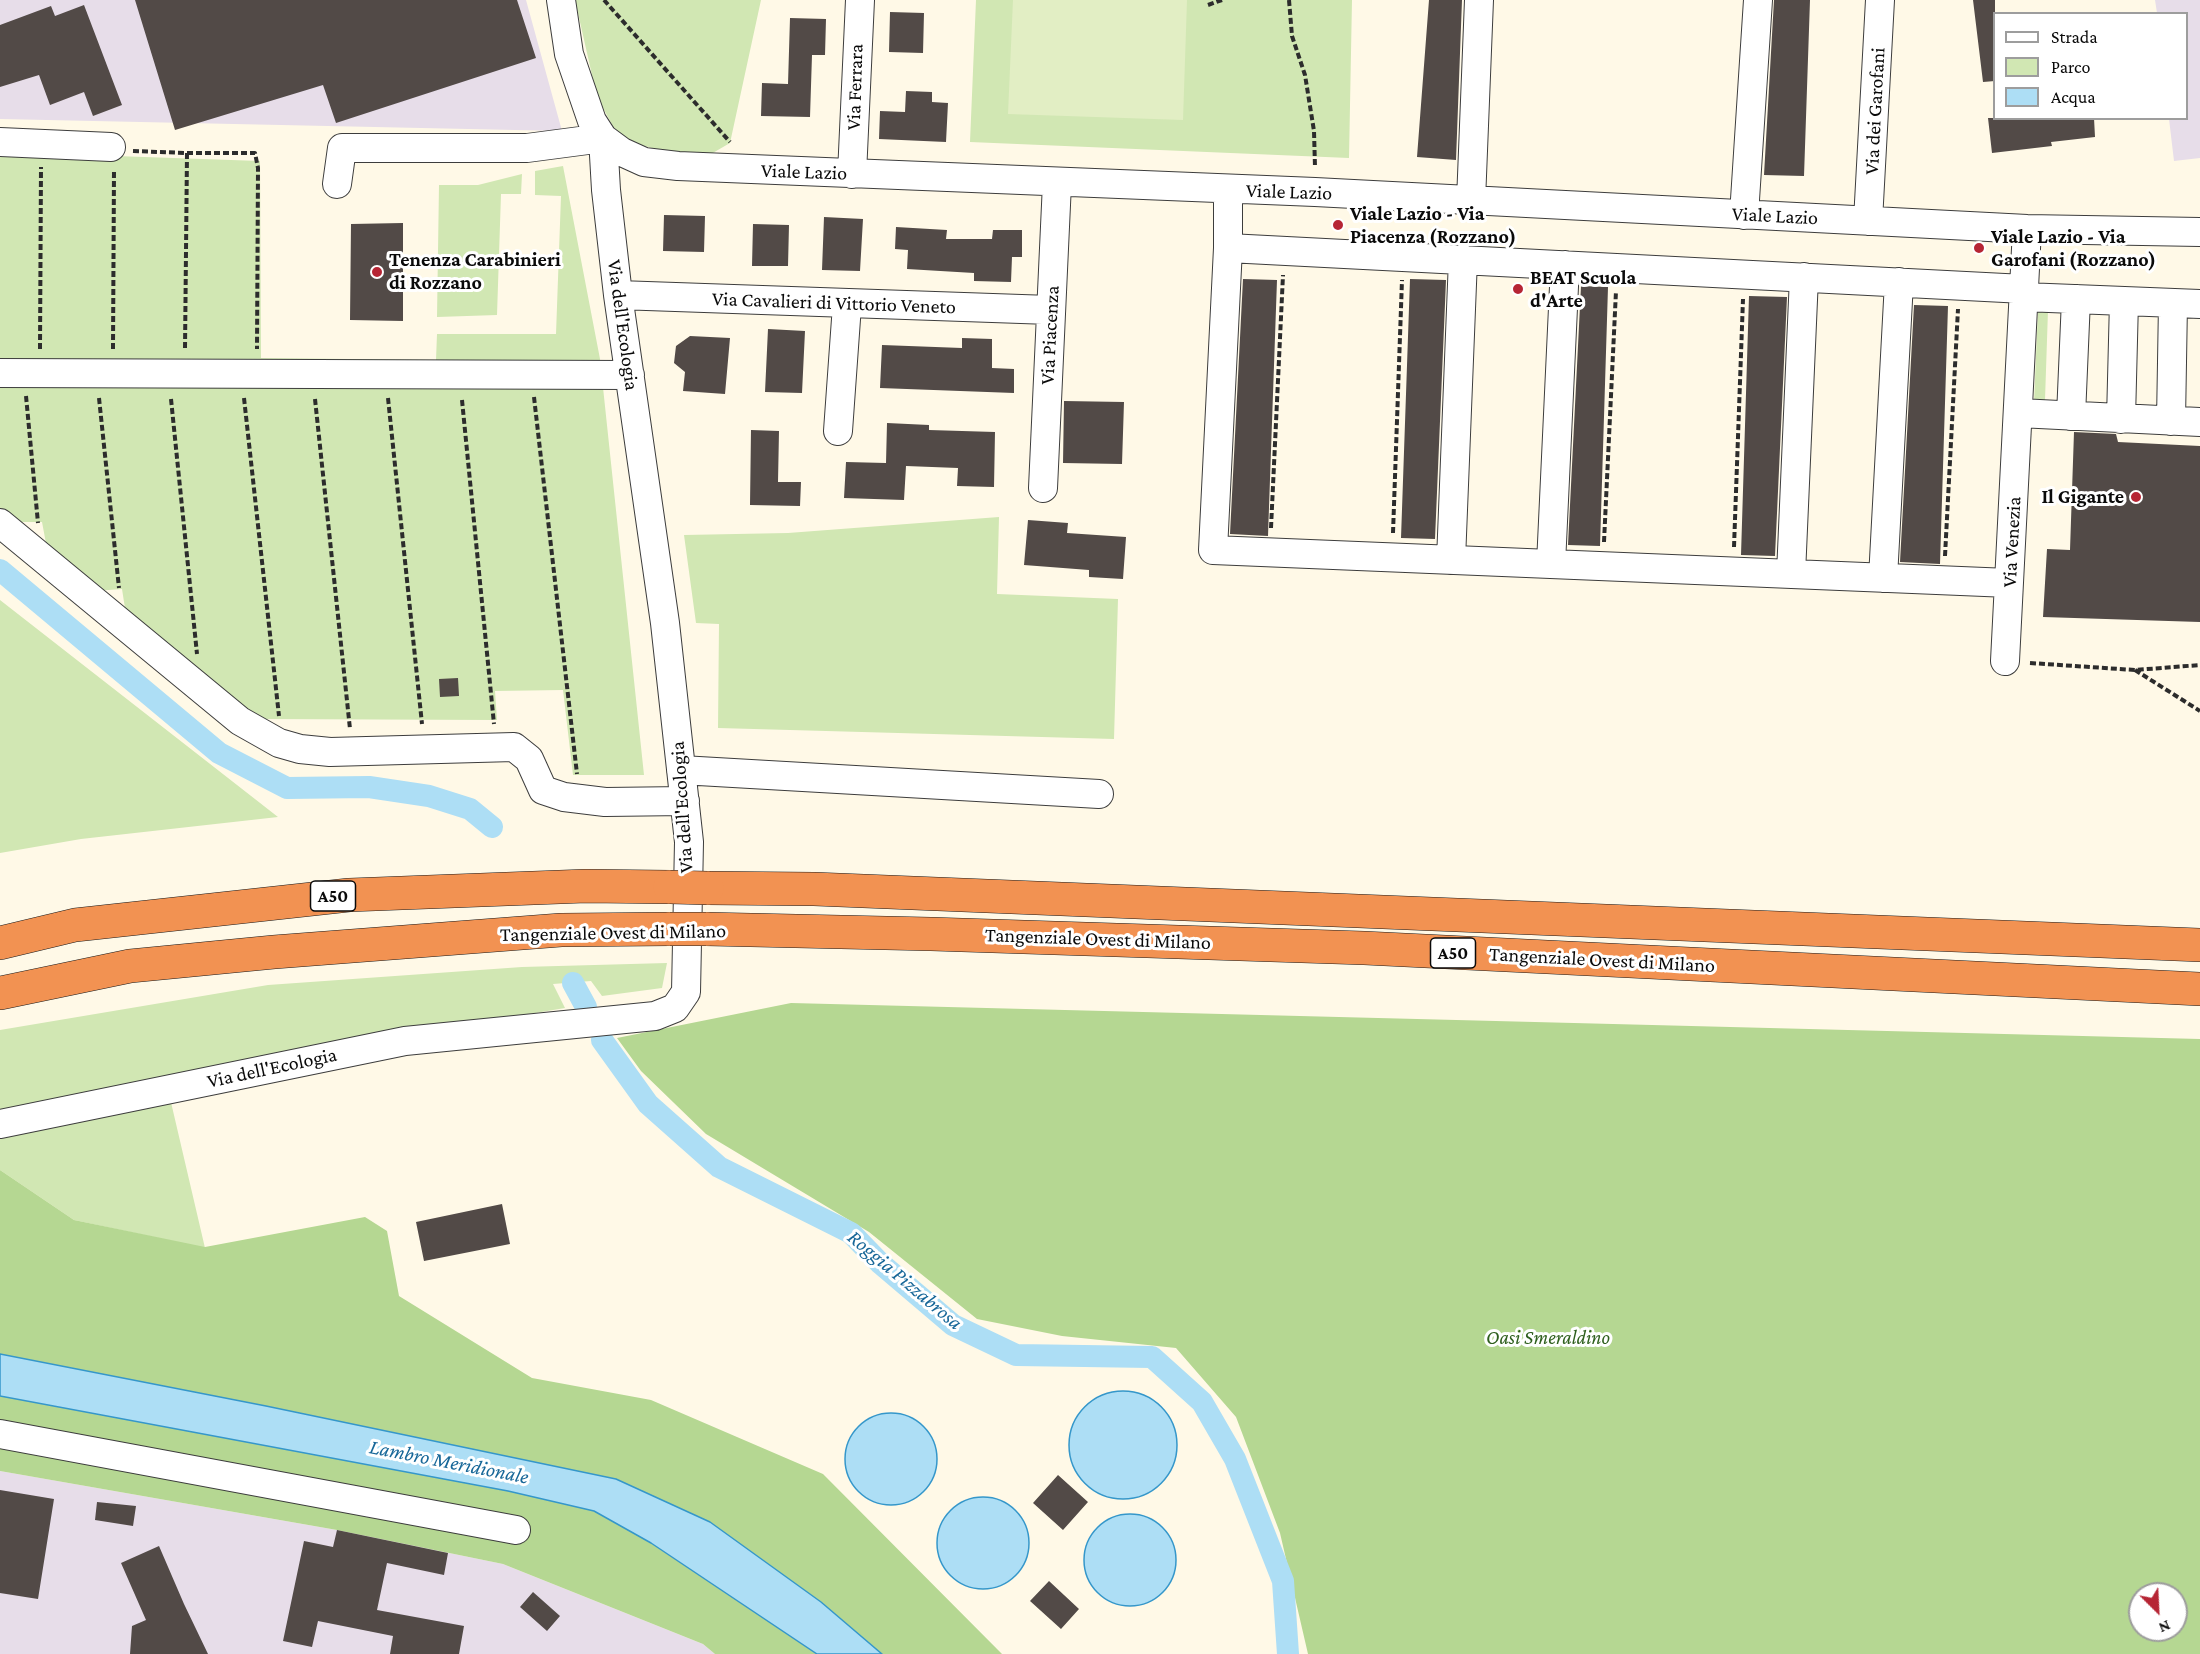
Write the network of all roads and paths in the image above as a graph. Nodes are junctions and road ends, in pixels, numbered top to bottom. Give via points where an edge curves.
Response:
1 (561, 0) edge
2 (604, 0) edge
3 (860, 0) edge
4 (1222, 0) edge
5 (1288, 0) edge
6 (1479, 0) edge
7 (1758, 0) edge
8 (1880, 0) edge
9 (1208, 5) dead end
10 (603, 138) junction
11 (0, 142) edge
12 (730, 143) dead end
13 (41, 144) junction
14 (113, 147) junction
15 (187, 153) junction
16 (852, 174) junction
17 (1057, 183) junction
18 (337, 184) dead end
19 (1228, 190) junction
20 (1315, 192) junction
21 (1471, 201) junction
22 (1744, 215) junction
23 (1868, 221) junction
24 (2027, 229) junction
25 (2200, 232) edge
26 (1227, 248) junction
27 (1284, 250) junction
28 (1403, 257) junction
29 (1463, 260) junction
30 (1565, 265) junction
31 (1617, 267) junction
32 (1743, 274) junction
33 (1804, 277) junction
34 (1899, 282) junction
35 (1959, 285) junction
36 (2024, 293) junction
37 (618, 295) junction
38 (2076, 299) junction
39 (2124, 301) junction
40 (2187, 304) edge
41 (847, 305) junction
42 (1050, 310) junction
43 (21, 373) edge
44 (105, 374) junction
45 (176, 374) junction
46 (249, 374) junction
47 (312, 374) junction
48 (386, 375) junction
49 (460, 375) junction
50 (532, 375) junction
51 (630, 375) junction
52 (2019, 413) junction
53 (2071, 416) junction
54 (2121, 419) junction
55 (2171, 421) junction
56 (2200, 422) edge
57 (838, 431) dead end
58 (1043, 488) dead end
59 (0, 523) edge
60 (1270, 553) junction
61 (41, 557) junction
62 (1392, 558) junction
63 (1451, 560) junction
64 (1551, 564) junction
65 (1603, 566) junction
66 (1733, 572) junction
67 (1791, 574) junction
68 (1883, 578) junction
69 (1944, 580) junction
70 (2009, 583) junction
71 (122, 624) junction
72 (2005, 661) joint
73 (2200, 665) edge
74 (2135, 670) junction
75 (201, 689) junction
76 (2200, 711) edge
77 (282, 744) junction
78 (497, 747) junction
79 (424, 749) junction
80 (352, 751) junction
81 (681, 770) junction
82 (1099, 794) dead end
83 (580, 799) junction
84 (685, 801) junction
85 (0, 943) edge
86 (2200, 945) edge
87 (2200, 989) edge
88 (0, 993) edge
89 (0, 1124) edge
90 (0, 1434) edge
91 (516, 1530) dead end

1 - 10 street, Viale Lazio via 579,89
2 - 12 path
3 - 16 street, Via Ferrara
4 - 9 path
5 - 20 path via 1292,36 1305,75 1314,131
6 - 21 street
7 - 22 street
8 - 23 street, Via dei Garofani
10 - 16 street, Viale Lazio via 622,153 644,162
10 - 18 street via 527,148 342,148
10 - 37 street, Via dell'Ecologia
11 - 13 street
13 - 14 street
13 - 43 path
14 - 15 path
14 - 44 path
15 - 45 path
15 - 46 path via 255,153 258,168
16 - 17 street, Viale Lazio
17 - 19 street, Viale Lazio
17 - 42 street, Via Piacenza
19 - 20 street, Viale Lazio
19 - 26 street
20 - 21 street, Viale Lazio
21 - 22 street, Viale Lazio
22 - 23 street, Viale Lazio
23 - 24 street, Viale Lazio
24 - 25 street, Viale Lazio
24 - 36 street, Via Venezia
26 - 27 street
26 - 60 street via 1213,550
27 - 28 street
27 - 60 path
28 - 29 street
28 - 62 path
29 - 30 street
29 - 63 street
30 - 31 street
30 - 64 street
31 - 32 street
31 - 65 path
32 - 33 street
32 - 66 path
33 - 34 street
33 - 67 street
34 - 35 street
34 - 68 street
35 - 36 street
35 - 69 path
36 - 38 street
36 - 52 street, Via Venezia
37 - 41 street, Via Cavalieri di Vittorio Veneto
37 - 51 street, Via dell'Ecologia
38 - 39 street
38 - 53 street
39 - 40 street
39 - 54 street
40 - 55 street
41 - 42 street, Via Cavalieri di Vittorio Veneto
41 - 57 street
42 - 58 street, Via Piacenza
43 - 44 street
43 - 61 path
44 - 45 street
44 - 71 path
45 - 46 street
45 - 75 path
46 - 47 street
46 - 77 path
47 - 48 street
47 - 80 path
48 - 49 street
48 - 79 path
49 - 50 street
49 - 78 path
50 - 51 street
50 - 83 path
51 - 81 street, Via dell'Ecologia
52 - 53 street
52 - 70 street, Via Venezia
53 - 54 street
54 - 55 street
55 - 56 street
59 - 61 street
60 - 62 street
61 - 71 street
62 - 63 street
63 - 64 street
64 - 65 street
65 - 66 street
66 - 67 street
67 - 68 street
68 - 69 street
69 - 70 street
70 - 72 street, Via Venezia
71 - 75 street
72 - 74 path
73 - 74 path
74 - 76 path
75 - 77 street via 240,721
77 - 80 street via 300,749
78 - 79 street
78 - 83 street via 514,747 529,759 543,790
79 - 80 street
81 - 82 street
81 - 84 street, Via dell'Ecologia
83 - 84 street
84 - 89 street, Via dell'Ecologia via 689,842 686,992 675,1008 655,1016 405,1041
85 - 86 highway, Tangenziale Ovest di Milano / A50, bridge via 75,925 349,895 586,886 826,889
87 - 88 highway, Tangenziale Ovest di Milano / A50, bridge via 1364,948 670,929 561,930 274,952 130,966
90 - 91 street

